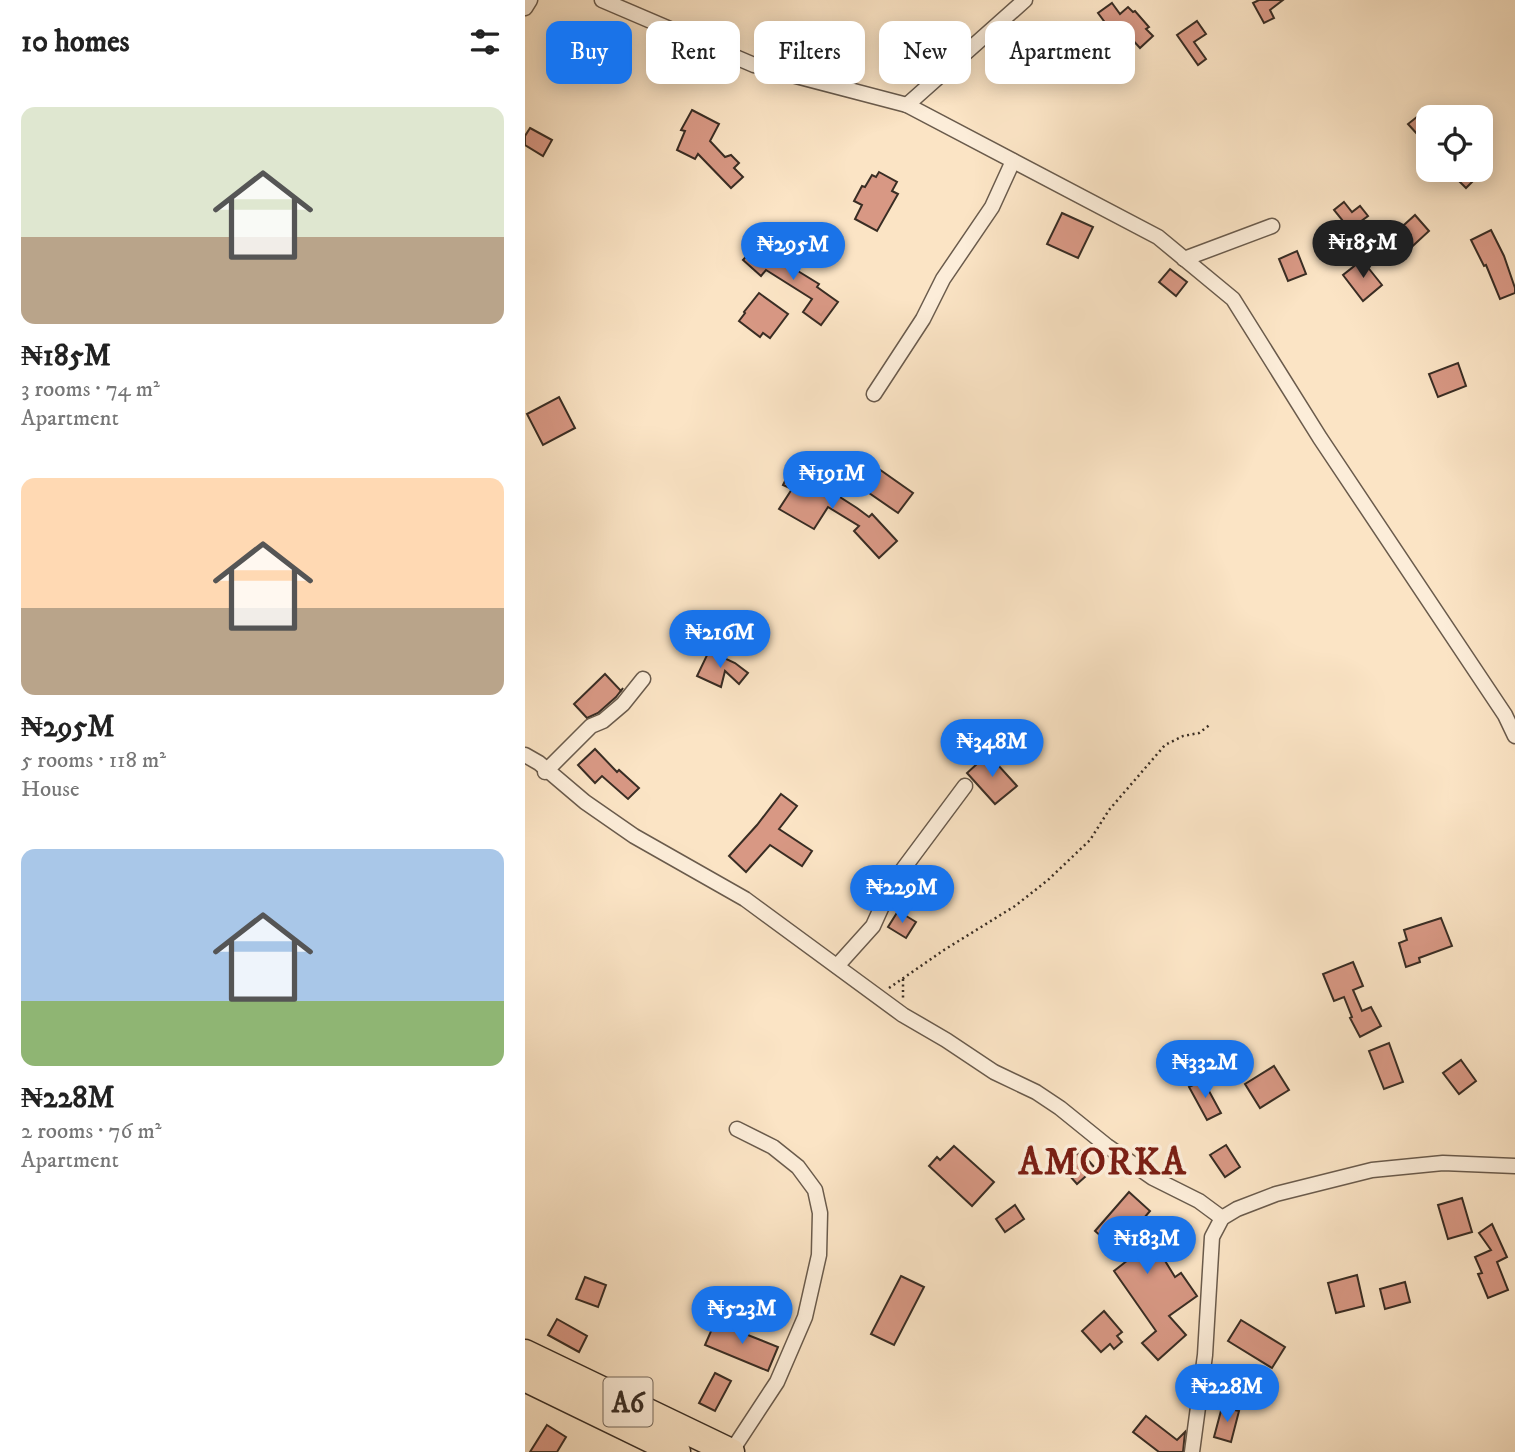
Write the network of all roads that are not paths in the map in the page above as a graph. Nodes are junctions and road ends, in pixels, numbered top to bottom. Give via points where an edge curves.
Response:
1 (530, 0) edge
2 (602, 0) edge
3 (1025, 0) edge
4 (525, 8) edge
5 (907, 105) junction
6 (1013, 161) junction
7 (1272, 226) dead end
8 (1185, 259) junction
9 (874, 394) dead end
10 (643, 679) dead end
11 (1515, 736) edge
12 (525, 755) edge
13 (546, 771) junction
14 (965, 786) dead end
15 (837, 966) junction
16 (737, 1129) dead end
17 (1515, 1166) edge
18 (1222, 1218) junction
19 (525, 1353) edge
20 (525, 1378) edge
21 (677, 1452) edge
22 (731, 1452) edge
23 (1192, 1452) edge

1 - 4 street
2 - 5 street via 754,65
3 - 5 street
5 - 6 street
6 - 8 street via 1158,237
6 - 9 street via 992,207
7 - 8 street
8 - 11 street via 1233,299
10 - 13 street via 623,704 591,726
12 - 13 street
13 - 15 street via 634,836 745,899
14 - 15 street via 892,884 873,926
15 - 18 street via 903,1015 1052,1102 1153,1178
16 - 22 street via 773,1147 797,1167 815,1190 820,1213 819,1255 805,1317 777,1382
17 - 18 street via 1443,1163 1372,1170 1276,1194
18 - 23 street via 1212,1237 1205,1355
19 - 22 highway, A6
20 - 21 highway, A6

